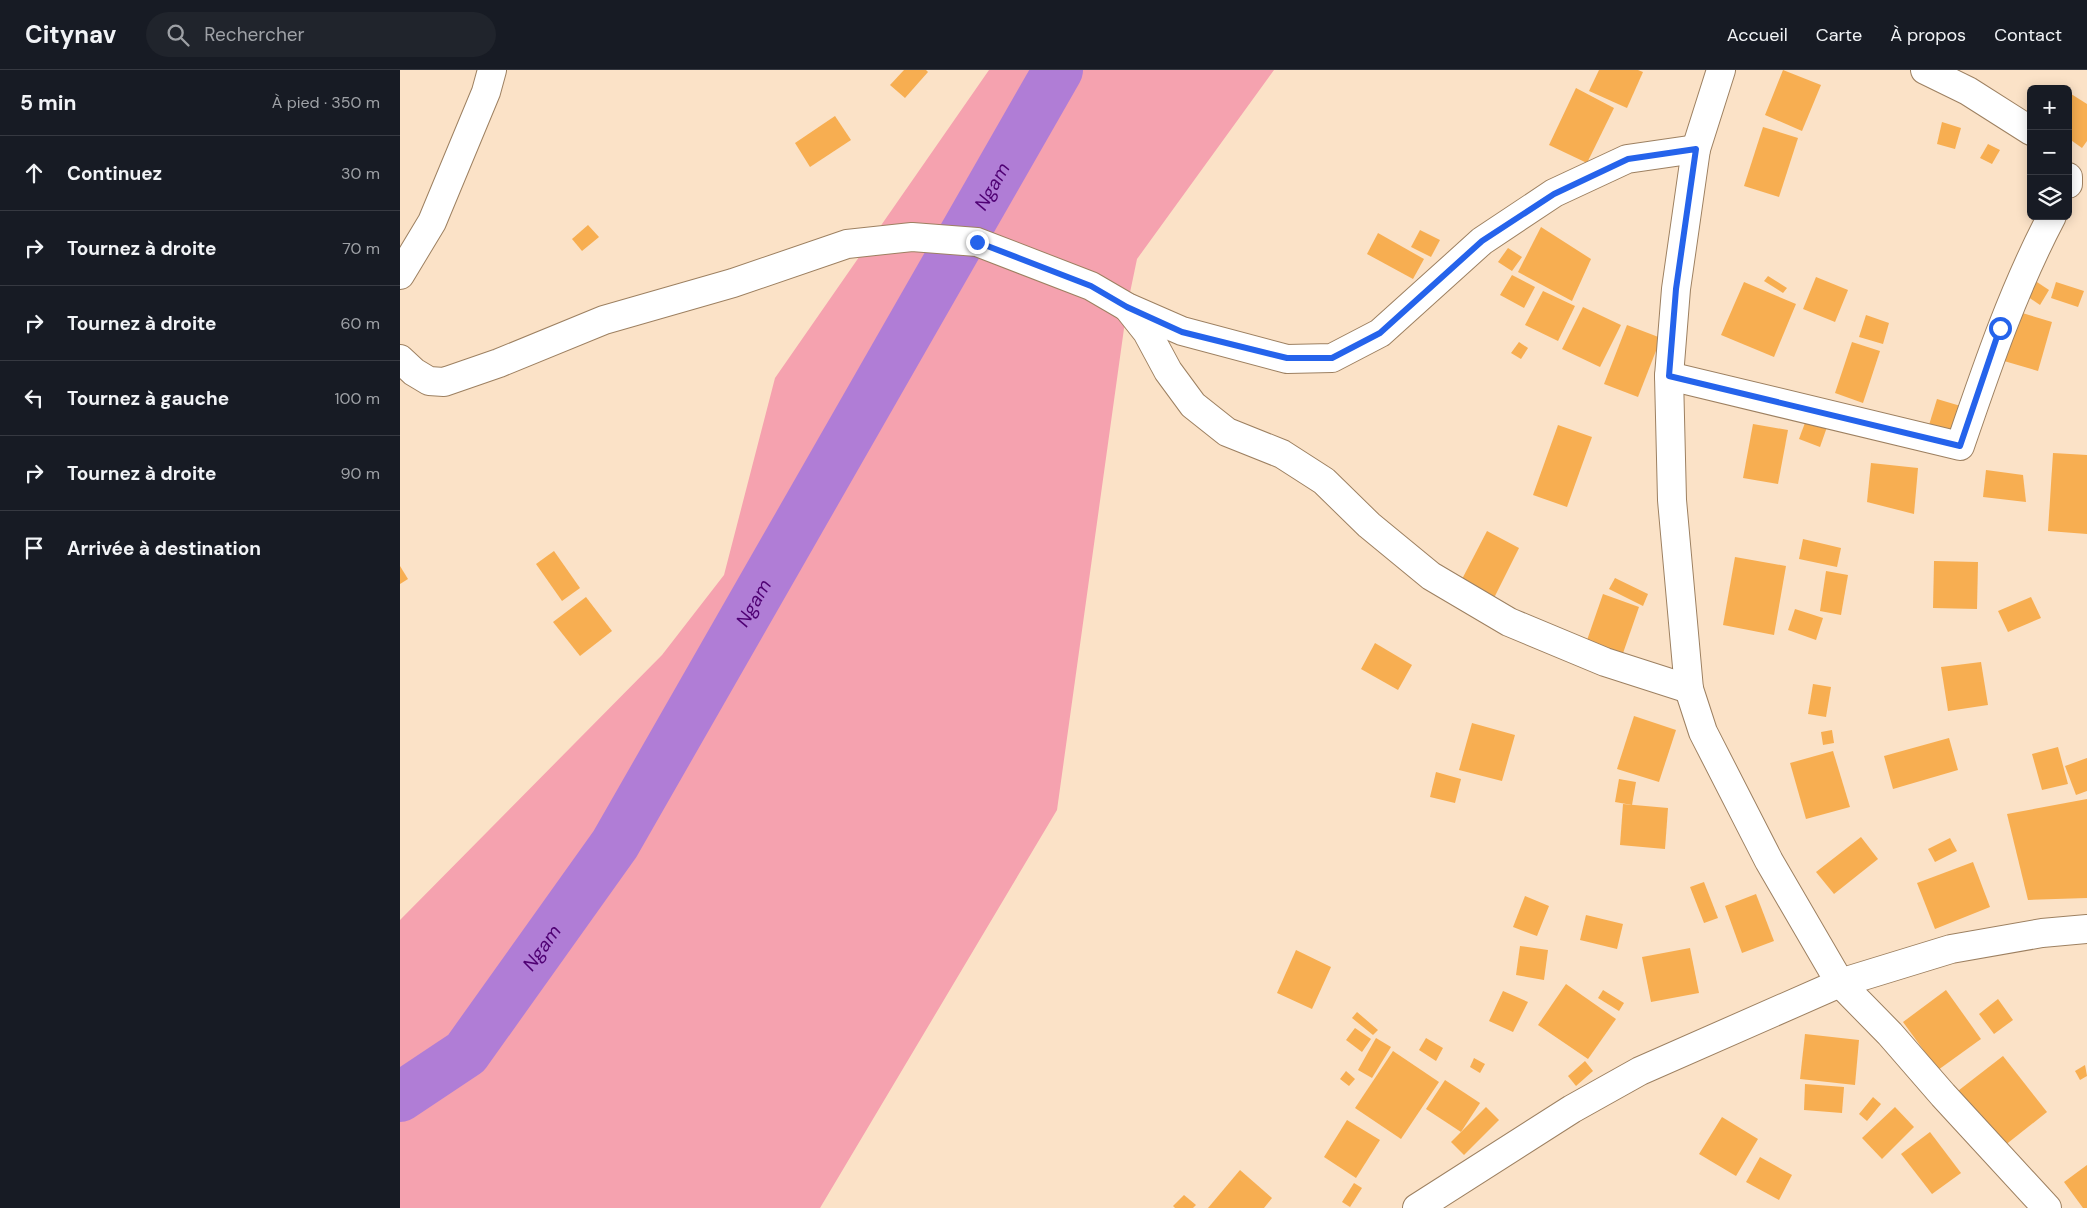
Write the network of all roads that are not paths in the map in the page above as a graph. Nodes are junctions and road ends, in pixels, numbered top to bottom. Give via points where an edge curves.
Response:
1 (492, 70) edge
2 (1722, 70) edge
3 (1925, 70) edge
4 (2029, 130) edge
5 (1696, 149) junction
6 (2050, 220) edge
7 (400, 275) edge
8 (1127, 307) junction
9 (400, 359) edge
10 (1669, 376) junction
11 (1689, 689) junction
12 (2087, 929) edge
13 (1840, 983) junction
14 (1416, 1208) edge
15 (2047, 1208) edge

1 - 7 street via 432,222
2 - 5 street
3 - 4 street via 1968,91
5 - 8 street via 1628,159 1554,194 1482,241 1380,333 1332,358 1287,358 1238,347 1182,332
5 - 10 street via 1676,289
6 - 10 street via 2000,328 1960,446
8 - 9 street via 1091,286 977,242 912,237 847,244 604,320 444,382 429,380
8 - 11 street via 1193,405 1227,432 1282,454 1324,481 1369,525 1431,576 1509,622 1605,662
10 - 11 street via 1672,500
11 - 13 street via 1703,732 1769,861
12 - 13 street via 2042,933 1951,949
13 - 14 street via 1640,1072 1572,1108
13 - 15 street

